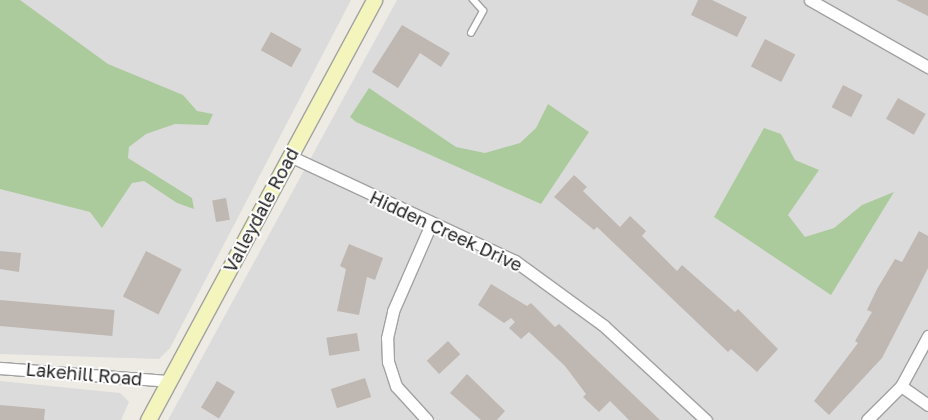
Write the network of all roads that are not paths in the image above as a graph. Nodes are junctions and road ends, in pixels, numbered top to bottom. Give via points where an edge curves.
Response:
1 (374, 0) edge
2 (473, 0) edge
3 (810, 0) edge
4 (471, 33) dead end
5 (928, 67) edge
6 (290, 156) junction
7 (431, 224) junction
8 (928, 336) edge
9 (0, 368) edge
10 (168, 381) junction
11 (900, 386) junction
12 (928, 405) edge
13 (148, 420) edge
14 (427, 420) edge
15 (706, 420) edge
16 (866, 420) edge

1 - 6 street, Valleydale Road
2 - 4 lane via 484,11
3 - 5 street
6 - 7 street, Hidden Creek Drive
6 - 10 street, Valleydale Road
7 - 14 street via 393,311 387,338 388,362 396,386
7 - 15 street, Hidden Creek Drive via 515,261 555,287
8 - 11 street
9 - 10 street, Lakehill Road
10 - 13 street, Valleydale Road
11 - 12 street
11 - 16 street

